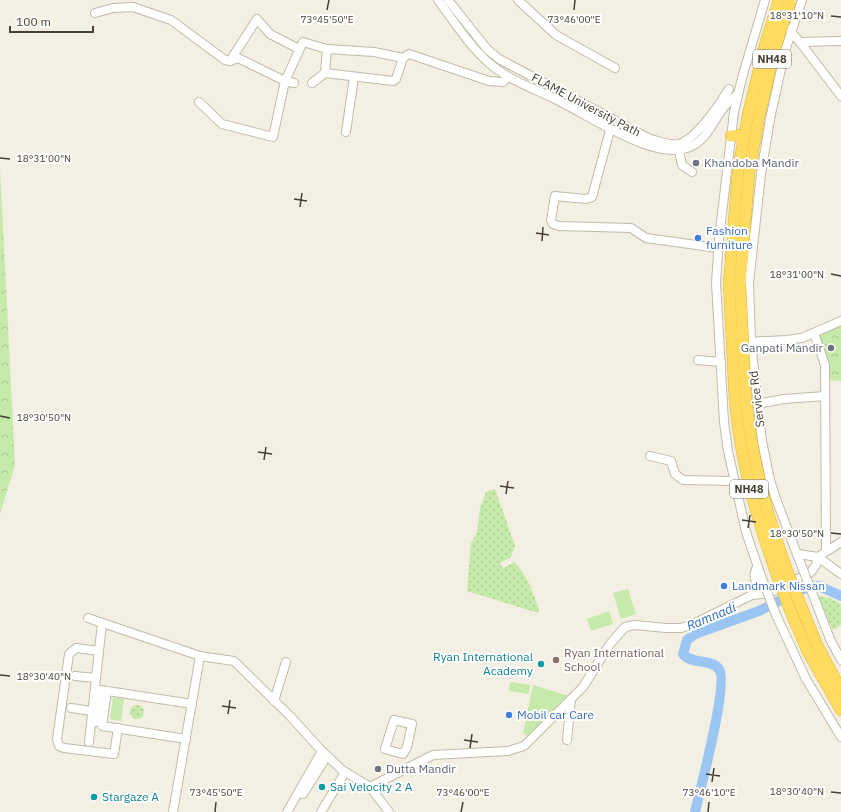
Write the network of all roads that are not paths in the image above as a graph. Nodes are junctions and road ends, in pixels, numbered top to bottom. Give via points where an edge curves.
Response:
1 (438, 0) edge
2 (448, 0) edge
3 (518, 0) edge
4 (802, 0) edge
5 (763, 1) edge
6 (786, 1) edge
7 (95, 14) dead end
8 (791, 32) junction
9 (841, 40) edge
10 (800, 42) junction
11 (299, 49) junction
12 (326, 49) junction
13 (403, 58) junction
14 (498, 58) junction
15 (230, 61) junction
16 (492, 66) junction
17 (615, 68) dead end
18 (325, 73) junction
19 (354, 77) junction
20 (507, 78) junction
21 (285, 81) junction
22 (294, 83) dead end
23 (312, 83) dead end
24 (740, 86) junction
25 (729, 89) junction
26 (841, 96) edge
27 (734, 97) junction
28 (199, 102) dead end
29 (753, 116) junction
30 (610, 130) junction
31 (346, 132) dead end
32 (744, 135) junction
33 (731, 136) junction
34 (679, 150) junction
35 (692, 172) dead end
36 (718, 248) junction
37 (735, 284) junction
38 (841, 321) edge
39 (814, 333) junction
40 (751, 342) junction
41 (720, 344) junction
42 (698, 360) dead end
43 (721, 362) junction
44 (825, 396) junction
45 (757, 404) junction
46 (650, 456) dead end
47 (734, 481) junction
48 (841, 542) edge
49 (826, 551) junction
50 (818, 556) junction
51 (799, 558) junction
52 (757, 568) junction
53 (841, 574) edge
54 (752, 595) junction
55 (795, 608) junction
56 (88, 618) dead end
57 (102, 623) junction
58 (99, 651) junction
59 (200, 656) junction
60 (841, 660) edge
61 (286, 662) dead end
62 (75, 676) dead end
63 (96, 678) junction
64 (841, 690) edge
65 (107, 691) junction
66 (572, 699) junction
67 (274, 701) junction
68 (192, 704) junction
69 (71, 708) dead end
70 (841, 710) edge
71 (92, 711) junction
72 (91, 722) junction
73 (118, 728) junction
74 (841, 737) edge
75 (186, 739) junction
76 (567, 740) dead end
77 (89, 742) dead end
78 (407, 747) dead end
79 (324, 754) junction
80 (414, 764) junction
81 (346, 773) junction
82 (370, 787) junction
83 (173, 812) edge
84 (287, 812) edge
85 (293, 812) edge
86 (321, 812) edge
87 (325, 812) edge
88 (389, 812) edge

1 - 16 street
2 - 14 street, FLAME University Path via 487,49
3 - 17 street via 556,35
4 - 8 street, Service Rd
5 - 8 street
5 - 24 street
6 - 29 highway, NH48, bridge via 775,48
7 - 15 street via 113,8 133,7 171,20 225,60
8 - 10 street
8 - 40 street, Service Rd via 776,86 761,174 749,283
9 - 10 street
10 - 26 street
11 - 12 street via 302,42
11 - 15 street via 270,34 257,19
11 - 21 street
12 - 13 street via 374,52
12 - 18 street
13 - 19 street via 393,81
13 - 20 street via 409,54 494,82 503,82
14 - 16 street
14 - 25 street, FLAME University Path via 650,139 669,144 678,144 695,134
15 - 21 street via 238,58
16 - 20 street
18 - 19 street
18 - 23 street
19 - 31 street
20 - 30 street via 557,100
21 - 22 street
21 - 28 street via 274,137 222,124
24 - 25 street
24 - 27 street
25 - 27 street
27 - 33 street
27 - 34 street via 702,139
29 - 32 highway, NH48
29 - 37 highway, NH48 via 749,173
30 - 34 street via 645,144
30 - 36 street via 592,197 586,199 555,196 551,220 553,224 631,228 646,238
32 - 33 highway
32 - 37 highway, NH48 via 734,208
33 - 36 street
34 - 35 street via 682,165
36 - 41 street via 716,283
37 - 55 highway, NH48, bridge via 741,400 782,573
38 - 39 street
39 - 40 street via 802,338
39 - 44 street via 826,365
40 - 41 street
40 - 45 street, Service Rd
41 - 43 street
42 - 43 street
43 - 47 street via 725,425
44 - 45 street
44 - 49 street
45 - 51 street, Service Rd via 770,480
46 - 47 street via 671,461 675,474 683,480
47 - 52 street
48 - 49 street
49 - 50 street
50 - 51 street
50 - 53 street
50 - 54 street via 815,568 811,572 770,593
51 - 60 street, Service Rd, bridge via 830,639
52 - 54 street via 754,573 756,586
52 - 74 street, bridge via 806,679
54 - 66 street via 681,628 635,625 625,627 610,644 585,684
55 - 64 highway, NH48
55 - 70 highway, NH48 via 807,650
56 - 57 street
57 - 58 street
57 - 59 street
58 - 63 street
58 - 73 street via 76,648 69,654 56,739 59,746 64,748 114,754
59 - 67 street via 234,661
59 - 68 street
61 - 67 street
62 - 63 street
63 - 71 street
65 - 68 street
65 - 72 street via 101,690 97,722
65 - 73 street via 102,726
66 - 76 street
66 - 80 street via 517,750 432,755
67 - 79 street
68 - 75 street
69 - 71 street
71 - 72 street
72 - 77 street
73 - 75 street
75 - 83 street
78 - 80 street
79 - 81 street
79 - 84 street
79 - 85 street
80 - 82 street
81 - 82 street
81 - 86 street
81 - 87 street
82 - 88 street

